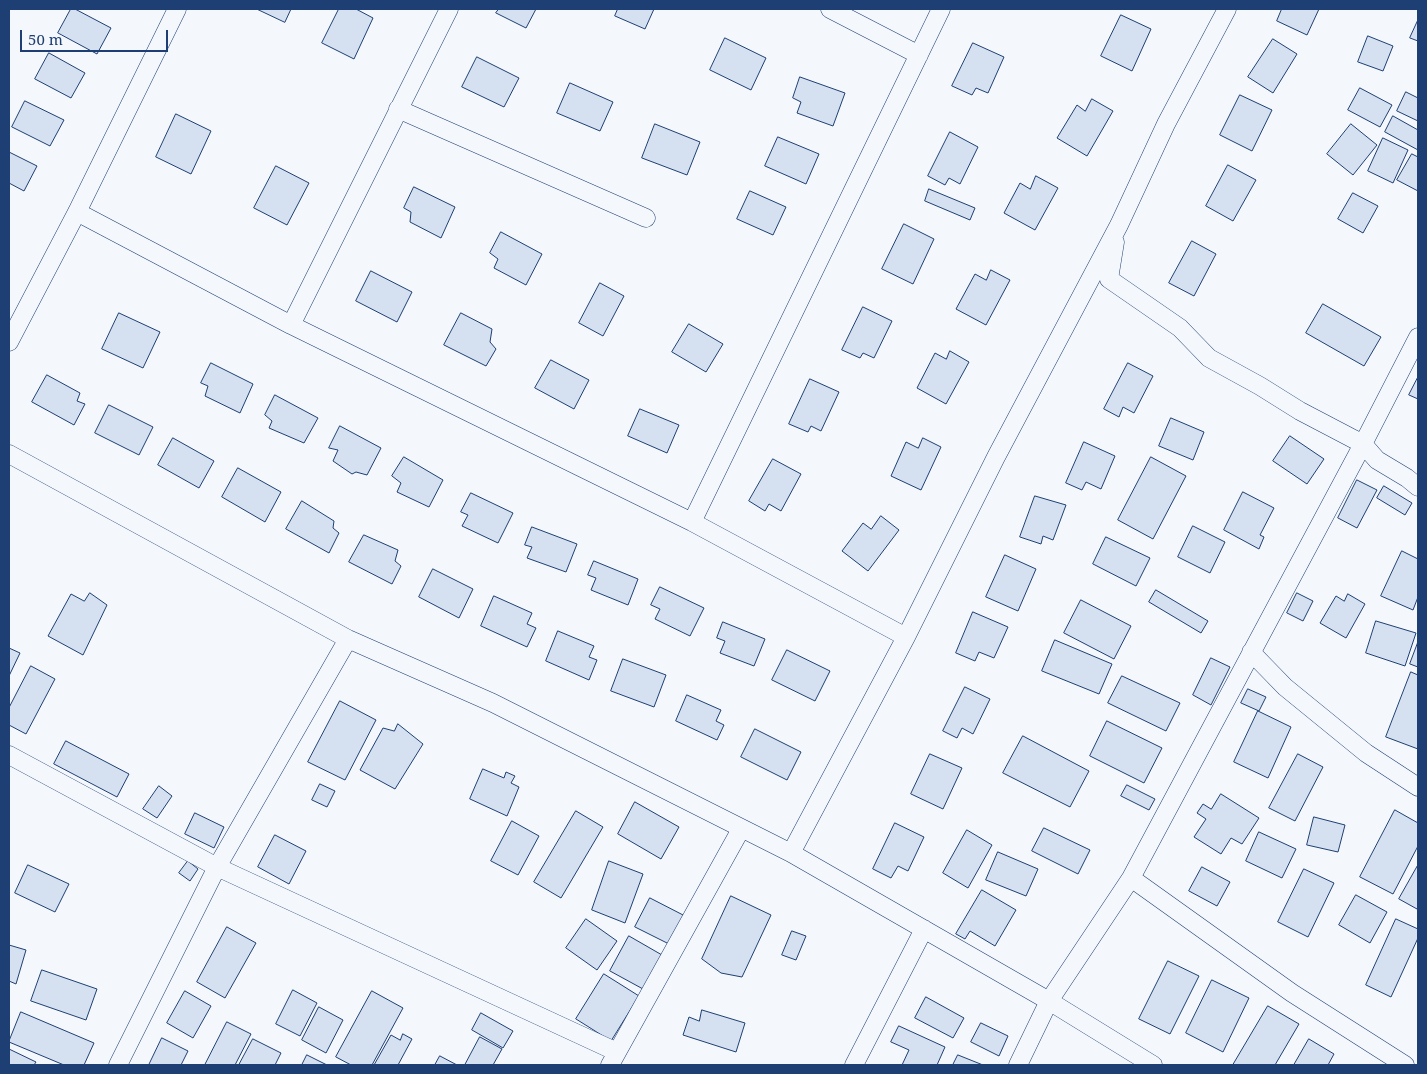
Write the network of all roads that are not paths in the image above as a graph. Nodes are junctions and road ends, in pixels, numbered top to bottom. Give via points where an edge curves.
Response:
1 (177, 9) edge
2 (449, 9) edge
3 (830, 9) edge
4 (942, 9) edge
5 (1227, 9) edge
6 (919, 55) junction
7 (398, 109) junction
8 (78, 212) junction
9 (646, 218) dead end
10 (1118, 225) junction
11 (291, 325) junction
12 (1418, 337) edge
13 (9, 342) edge
14 (1363, 444) junction
15 (9, 454) edge
16 (1418, 487) edge
17 (692, 522) junction
18 (906, 637) junction
19 (348, 638) junction
20 (1251, 652) junction
21 (9, 756) edge
22 (1418, 787) edge
23 (741, 829) junction
24 (791, 853) junction
25 (217, 867) junction
26 (1132, 878) junction
27 (924, 929) junction
28 (1050, 1001) junction
29 (614, 1059) edge
30 (118, 1065) edge
31 (854, 1065) edge
32 (1018, 1065) edge
33 (1153, 1065) edge
34 (1405, 1065) edge

1 - 8 street
2 - 7 street
3 - 6 street
4 - 6 street
5 - 10 street via 1166,124
6 - 17 street
7 - 9 street
7 - 11 street
8 - 11 street
8 - 13 street
10 - 14 street via 1109,279 1180,328 1209,358
10 - 18 street
11 - 17 street
12 - 14 street
14 - 16 street via 1377,460
14 - 20 street
15 - 19 street
17 - 18 street
18 - 24 street
19 - 23 street via 493,703
19 - 25 street
20 - 22 street via 1285,686 1366,754
20 - 26 street
21 - 25 street
23 - 24 street
23 - 29 street
24 - 27 street
25 - 29 street
25 - 30 street
26 - 28 street
26 - 34 street via 1292,993
27 - 28 street
27 - 31 street
28 - 32 street
28 - 33 street

